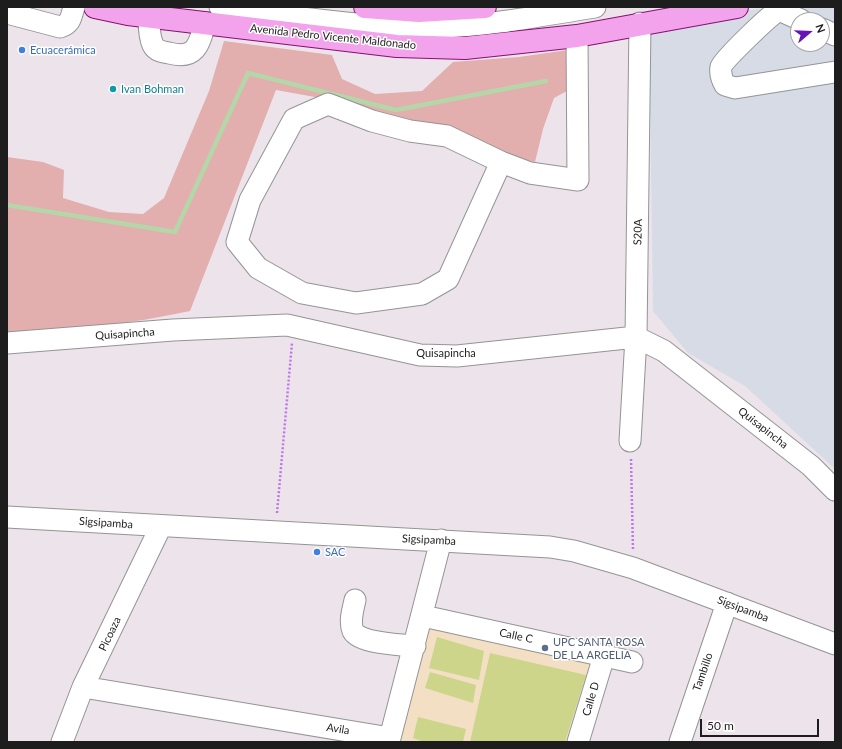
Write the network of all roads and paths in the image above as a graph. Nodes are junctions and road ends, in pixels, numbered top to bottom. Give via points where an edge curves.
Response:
1 (74, 7) edge
2 (95, 7) edge
3 (220, 7) edge
4 (369, 7) edge
5 (485, 7) edge
6 (595, 7) edge
7 (684, 7) edge
8 (737, 7) edge
9 (779, 8) edge
10 (141, 12) edge
11 (7, 13) edge
12 (790, 14) edge
13 (205, 23) junction
14 (640, 23) junction
15 (577, 36) junction
16 (835, 72) edge
17 (500, 162) junction
18 (294, 327) junction
19 (636, 338) junction
20 (7, 343) edge
21 (630, 441) joint
22 (835, 490) edge
23 (7, 517) edge
24 (160, 526) junction
25 (275, 532) junction
26 (441, 540) junction
27 (633, 568) junction
28 (355, 600) dead end
29 (727, 603) junction
30 (423, 616) junction
31 (835, 644) edge
32 (415, 646) junction
33 (604, 656) junction
34 (632, 662) dead end
35 (83, 687) junction
36 (62, 742) edge
37 (578, 742) edge
38 (680, 742) edge

1 - 11 street via 70,21 60,27
2 - 10 main road, Avenida Pedro Vicente Maldonado
3 - 6 street via 350,23 438,27 497,22
4 - 5 main road via 419,11
7 - 10 street via 579,28 511,37 447,40 379,38
8 - 14 main road, Avenida Pedro Vicente Maldonado
9 - 12 street
9 - 16 street via 729,55 721,73 725,85 735,88
10 - 13 main road, Avenida Pedro Vicente Maldonado
10 - 13 street via 155,48 182,56 193,51 199,43
13 - 15 main road, Avenida Pedro Vicente Maldonado via 397,46 465,48
14 - 15 main road, Avenida Pedro Vicente Maldonado
14 - 19 street, S20A
15 - 17 street via 578,180 530,173
17 - 17 street via 448,279 422,294 356,303 302,293 258,268 237,242 250,200 294,119 328,104 372,121 410,131 448,136
18 - 19 street, Quisapincha via 420,355 457,356
18 - 20 street, Quisapincha via 173,330
18 - 25 path
19 - 21 street, S20A
19 - 22 street, Quisapincha via 664,351 811,466
21 - 27 path
23 - 24 street, Sigsipamba
24 - 25 street, Sigsipamba
24 - 35 street, Picoaza
25 - 26 street, Sigsipamba
26 - 27 street, Sigsipamba via 550,547 574,551
26 - 30 street, Avila
27 - 29 street, Sigsipamba
28 - 32 street via 351,620 353,631 360,638
29 - 31 street, Sigsipamba
29 - 38 street, Tambillo
30 - 32 street, Avila
30 - 33 street, Calle C
32 - 35 street, Avila via 390,738
33 - 34 street, Calle C
33 - 37 street, Calle D
35 - 36 street, Picoaza

